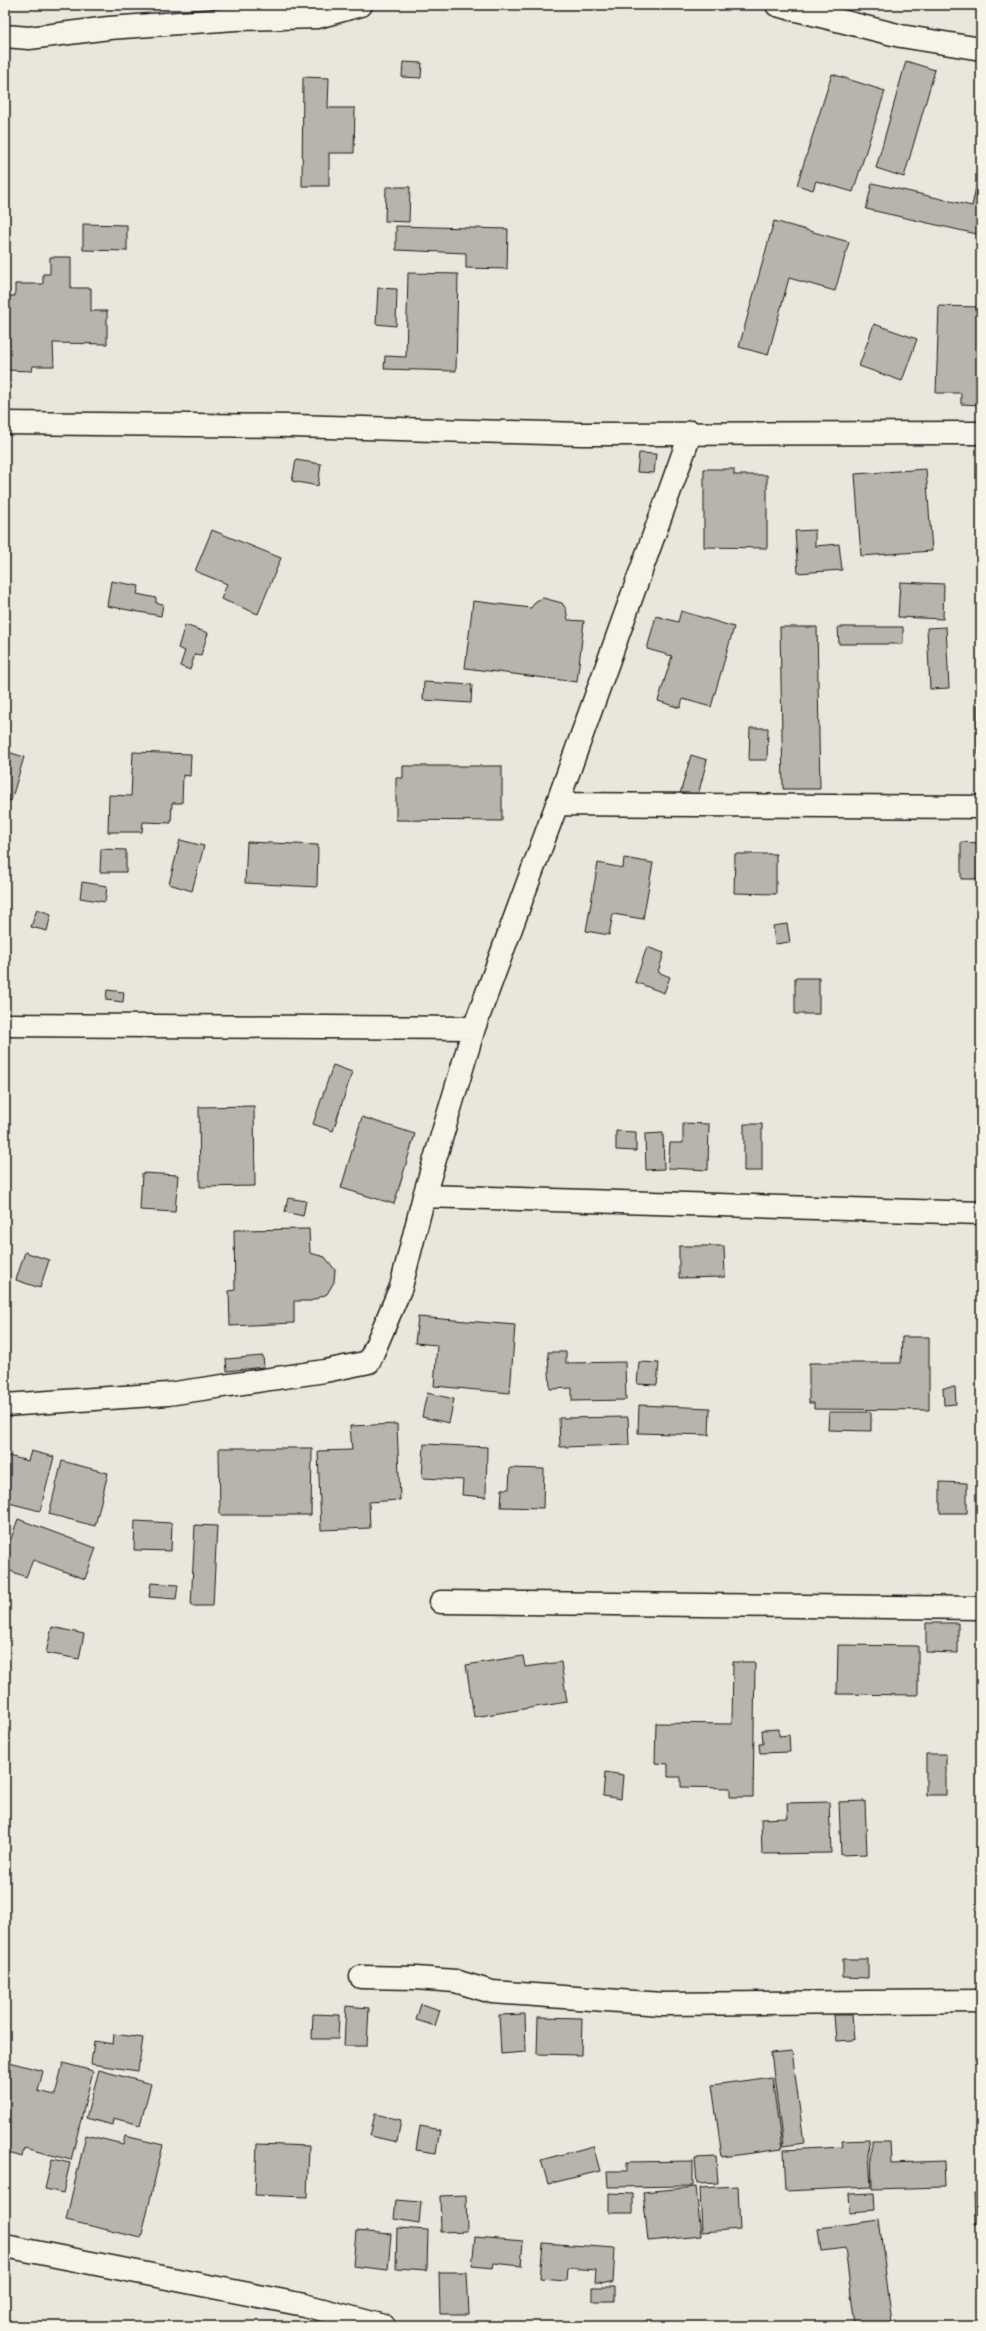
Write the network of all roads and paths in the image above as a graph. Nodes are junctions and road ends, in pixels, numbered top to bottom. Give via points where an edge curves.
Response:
1 (361, 5) edge
2 (777, 5) edge
3 (5, 36) edge
4 (981, 49) edge
5 (5, 423) edge
6 (690, 432) junction
7 (981, 433) edge
8 (557, 804) junction
9 (981, 807) edge
10 (5, 1025) edge
11 (474, 1028) junction
12 (424, 1196) junction
13 (981, 1213) edge
14 (5, 1405) edge
15 (441, 1602) dead end
16 (981, 1608) edge
17 (362, 1977) dead end
18 (981, 2000) edge
19 (5, 2246) edge
20 (384, 2326) edge

1 - 3 street via 318,17 235,19 28,38
2 - 4 street via 901,36
5 - 6 street via 293,426 581,434
6 - 7 street
6 - 8 street
8 - 9 street
8 - 11 street
10 - 11 street
11 - 12 street
12 - 13 street
12 - 14 street via 402,1288 369,1362 326,1371 168,1394
15 - 16 street
17 - 18 street via 455,1981 492,1992 662,2004
19 - 20 street via 274,2299

